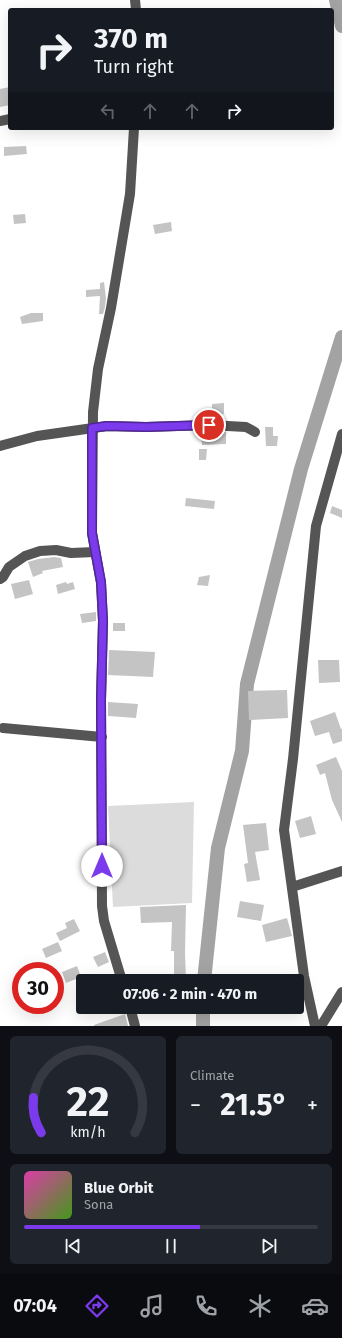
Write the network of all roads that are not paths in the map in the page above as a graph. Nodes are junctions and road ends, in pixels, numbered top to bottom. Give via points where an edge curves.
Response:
1 (134, 130) edge
2 (92, 428) junction
3 (255, 432) dead end
4 (342, 434) edge
5 (0, 446) edge
6 (95, 552) junction
7 (0, 579) edge
8 (3, 728) dead end
9 (102, 737) junction
10 (342, 871) edge
11 (292, 887) junction
12 (120, 974) edge
13 (342, 992) edge
14 (132, 1014) edge
15 (135, 1026) edge
16 (315, 1026) edge
17 (321, 1026) edge

1 - 2 street via 130,194 98,369
2 - 3 street via 209,425 246,427
2 - 5 street via 37,436
2 - 6 street via 92,533
4 - 11 street via 316,526 284,830
6 - 7 street via 40,551 25,556 9,567
6 - 9 street via 101,582 103,621
8 - 9 street
9 - 12 street via 102,906
10 - 11 street
11 - 16 street via 304,976
13 - 17 street
14 - 15 street

